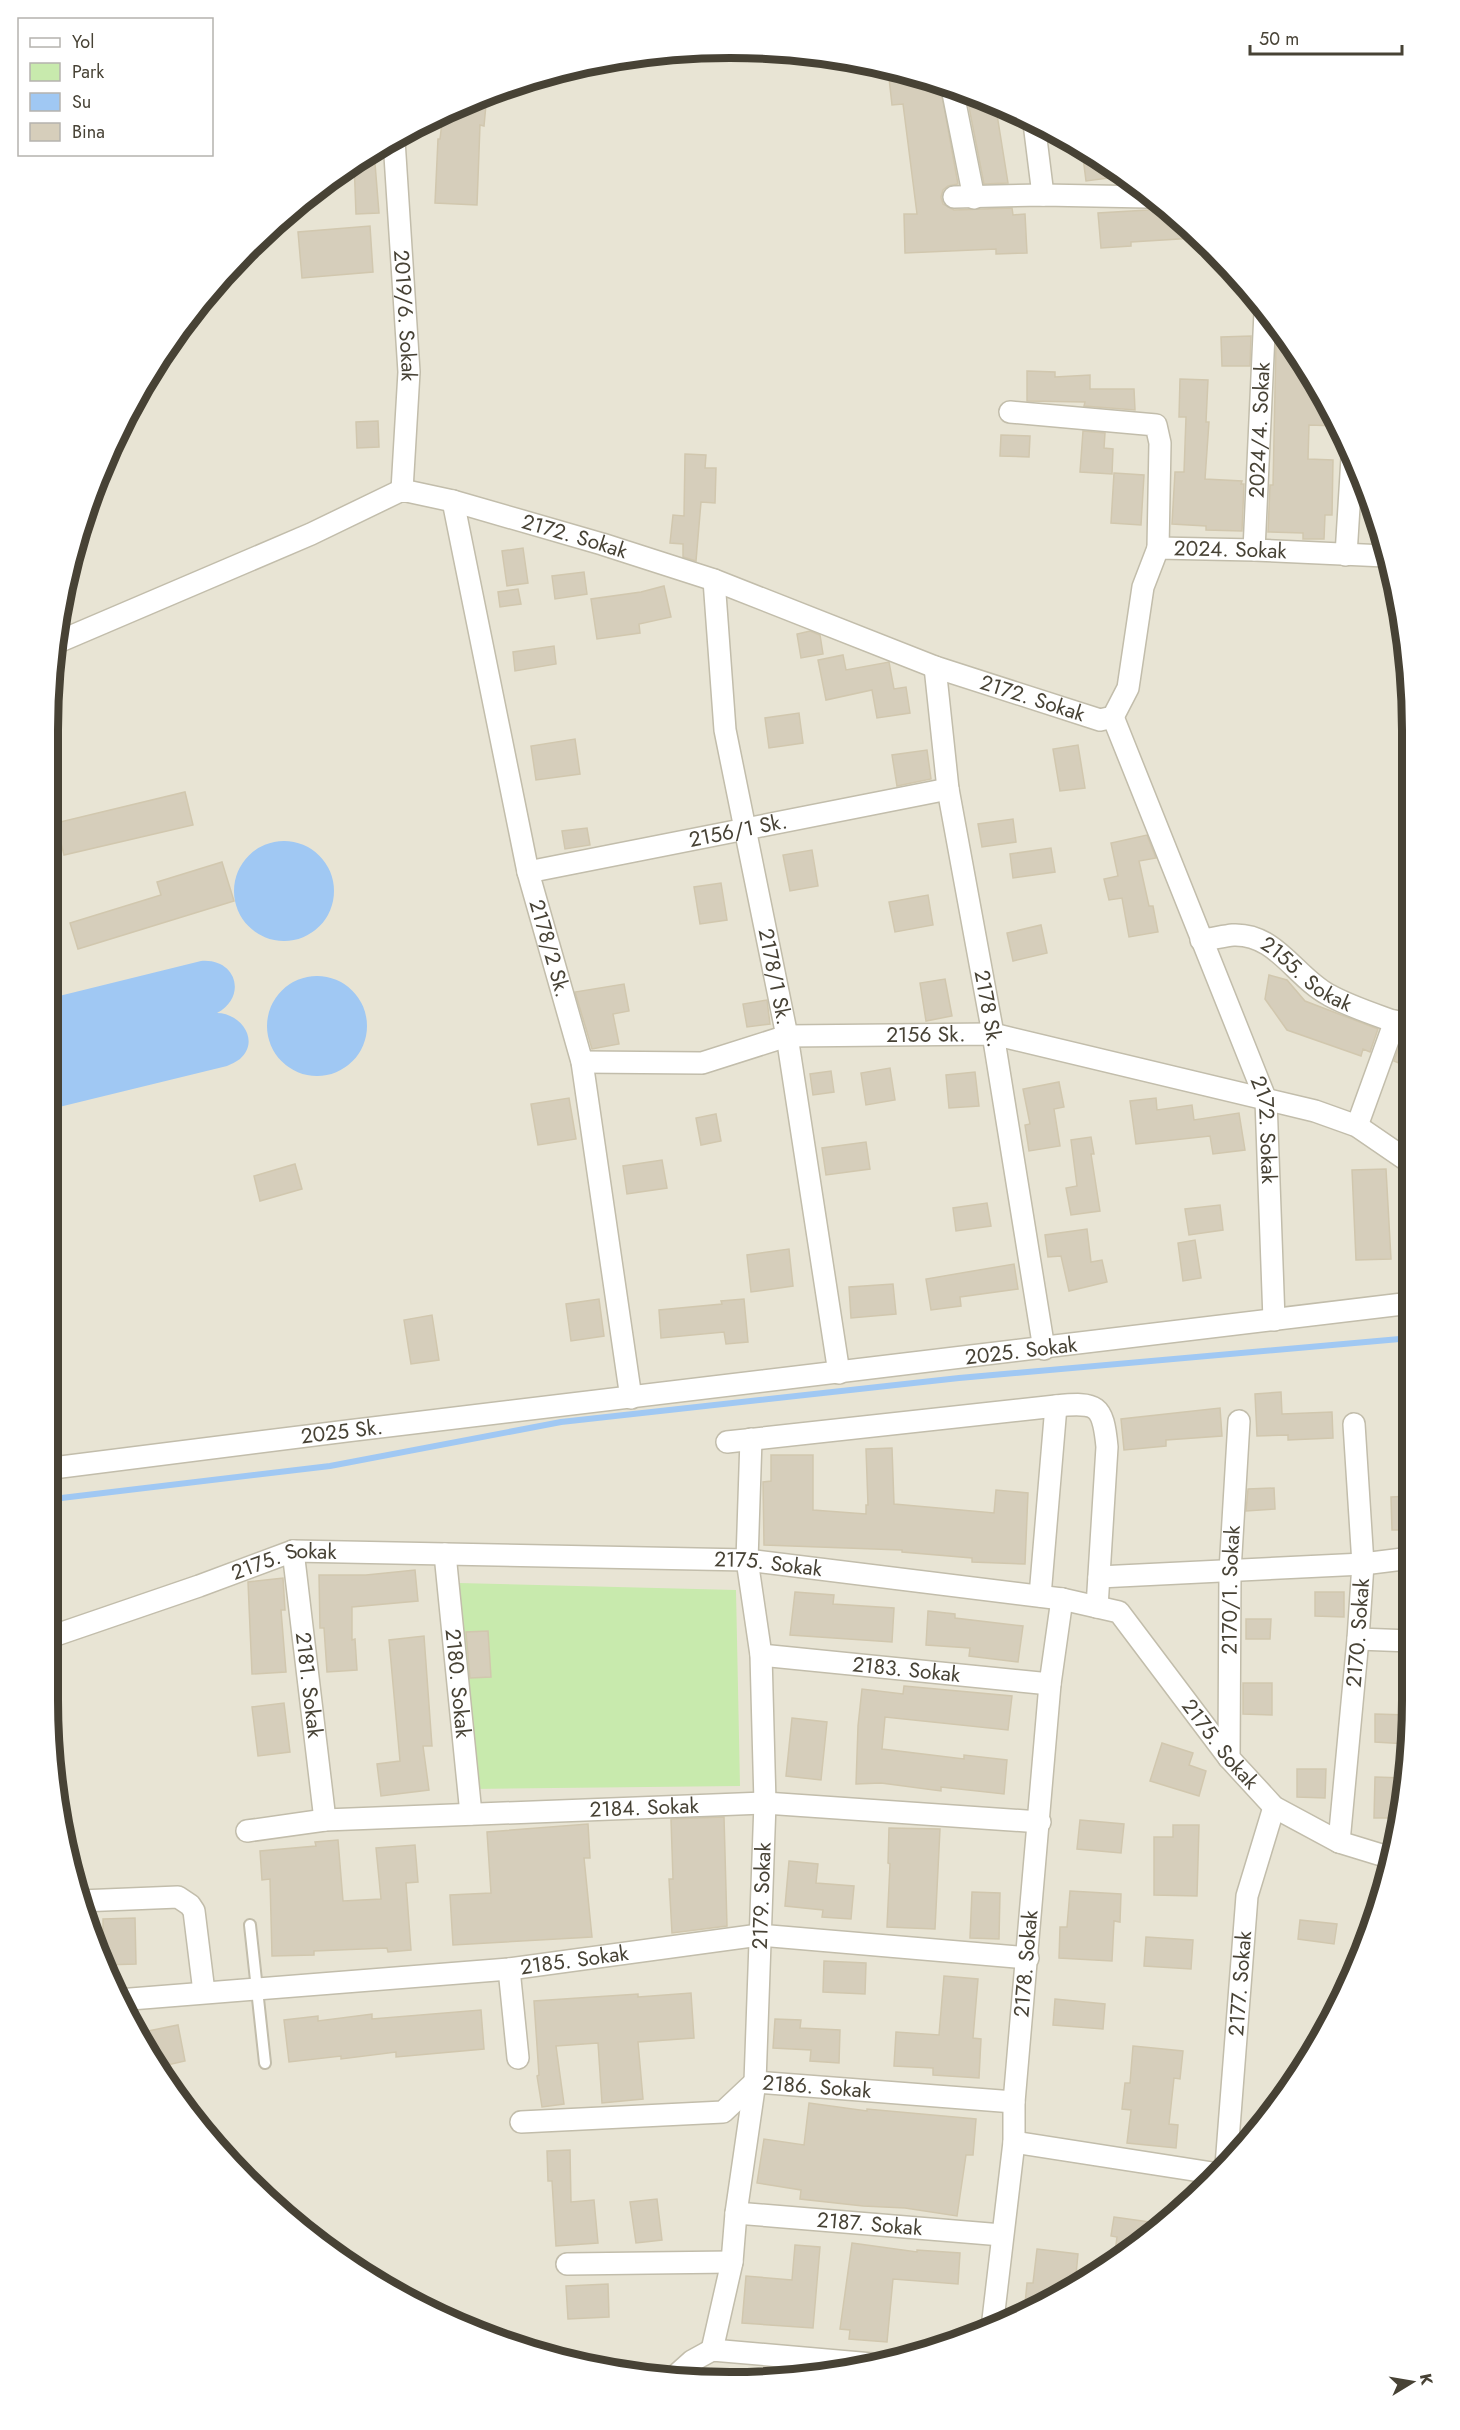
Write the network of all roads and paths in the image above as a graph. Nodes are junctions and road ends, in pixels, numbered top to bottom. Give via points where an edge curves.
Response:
1 (953, 97) edge
2 (1035, 132) edge
3 (395, 148) edge
4 (1131, 191) edge
5 (1043, 195) junction
6 (1264, 323) edge
7 (1010, 412) dead end
8 (1351, 475) edge
9 (402, 490) junction
10 (453, 501) junction
11 (1158, 548) junction
12 (1254, 550) junction
13 (1346, 555) junction
14 (1379, 556) edge
15 (714, 580) junction
16 (64, 639) edge
17 (935, 667) junction
18 (1106, 718) junction
19 (948, 789) junction
20 (745, 830) junction
21 (528, 872) junction
22 (1201, 940) junction
23 (1402, 1025) edge
24 (1402, 1027) edge
25 (993, 1034) junction
26 (787, 1036) junction
27 (582, 1062) junction
28 (1266, 1100) junction
29 (1357, 1126) junction
30 (1402, 1157) edge
31 (1402, 1304) edge
32 (1274, 1320) junction
33 (1044, 1349) junction
34 (839, 1373) junction
35 (631, 1398) junction
36 (1056, 1406) junction
37 (1239, 1421) dead end
38 (1354, 1424) dead end
39 (751, 1439) junction
40 (727, 1442) dead end
41 (58, 1467) edge
42 (293, 1551) junction
43 (445, 1554) junction
44 (1402, 1559) edge
45 (747, 1560) junction
46 (1363, 1564) junction
47 (1230, 1571) junction
48 (1099, 1577) junction
49 (1040, 1596) junction
50 (1062, 1599) junction
51 (1097, 1607) junction
52 (58, 1634) edge
53 (1358, 1639) junction
54 (1402, 1641) edge
55 (761, 1655) junction
56 (1050, 1684) junction
57 (1229, 1758) junction
58 (765, 1803) junction
59 (1274, 1807) junction
60 (471, 1814) junction
61 (325, 1821) junction
62 (1040, 1822) junction
63 (247, 1831) dead end
64 (1339, 1842) junction
65 (1383, 1856) edge
66 (89, 1901) edge
67 (250, 1925) dead end
68 (759, 1935) junction
69 (1028, 1958) junction
70 (509, 1970) junction
71 (257, 1988) junction
72 (204, 1992) junction
73 (129, 1999) edge
74 (518, 2058) dead end
75 (265, 2063) dead end
76 (755, 2082) junction
77 (1014, 2102) junction
78 (521, 2122) dead end
79 (1014, 2142) junction
80 (1227, 2151) edge
81 (1208, 2172) edge
82 (736, 2213) junction
83 (1002, 2235) junction
84 (732, 2262) junction
85 (567, 2264) dead end
86 (993, 2317) edge
87 (712, 2350) junction
88 (845, 2362) edge
89 (682, 2370) edge

1 - 5 street via 964,198
2 - 5 street
3 - 9 street, 2019/6. Sokak via 409,372
4 - 5 street
6 - 12 street, 2024/4. Sokak
7 - 11 street via 1156,425 1160,443
8 - 13 street
9 - 10 street, 2172. Sokak
9 - 16 street via 312,534
10 - 15 street, 2172. Sokak
10 - 21 street, 2178/2 Sk.
11 - 12 street, 2024. Sokak
11 - 18 street, 2024. Sokak via 1143,587 1128,688
12 - 13 street, 2024. Sokak
13 - 14 street, 2024. Sokak
15 - 17 street, 2172. Sokak
15 - 20 street, 2178/1 Sk. via 725,730
17 - 18 street, 2172. Sokak
17 - 19 street, 2178 Sk.
18 - 22 street, 2172. Sokak
19 - 20 street, 2156/1 Sk.
19 - 25 street, 2178 Sk.
20 - 21 street, 2156/1 Sk.
20 - 26 street, 2178/1 Sk.
21 - 27 street, 2178/2 Sk.
22 - 23 street, 2155. Sokak via 1234,935 1260,940 1279,951 1328,995
22 - 28 street, 2172. Sokak
24 - 29 street
25 - 26 street, 2156 Sk.
25 - 28 street, 2156 Sk.
25 - 33 street, 2178 Sk.
26 - 27 street, 2156 Sk. via 702,1063
26 - 34 street, 2178/1 Sk.
27 - 35 street, 2178/2 Sk.
28 - 29 street, 2156 Sk.
28 - 32 street, 2172. Sokak
29 - 30 street, 2156 Sk.
31 - 32 street, 2025. Sokak
32 - 33 street, 2025. Sokak
33 - 34 street, 2025. Sokak
34 - 35 street, 2025. Sokak
35 - 41 street, 2025 Sk.
36 - 39 street
36 - 48 street via 1091,1406 1104,1421 1107,1447
36 - 49 street
37 - 47 street, 2170/1. Sokak
38 - 46 street, 2170. Sokak
39 - 40 street
39 - 45 street, 2179. Sokak
42 - 43 street, 2175. Sokak
42 - 52 street, 2175. Sokak
42 - 61 street, 2181. Sokak
43 - 45 street, 2175. Sokak
43 - 60 street, 2180. Sokak
44 - 46 street
45 - 49 street, 2175. Sokak
45 - 55 street, 2179. Sokak
46 - 47 street
46 - 53 street, 2170. Sokak
47 - 48 street
47 - 57 street, 2170/1. Sokak
48 - 51 street
49 - 50 street, 2175. Sokak
50 - 51 street, 2175. Sokak
50 - 56 street, 2178. Sokak
51 - 57 street, 2175. Sokak via 1119,1612
53 - 54 street
53 - 64 street, 2170. Sokak
55 - 56 street, 2183. Sokak
55 - 58 street, 2179. Sokak
56 - 62 street, 2178. Sokak
57 - 59 street, 2175. Sokak
58 - 60 street, 2184. Sokak
58 - 62 street, 2184. Sokak
58 - 68 street, 2179. Sokak
59 - 64 street, 2175. Sokak
59 - 80 street, 2177. Sokak via 1247,1896
60 - 61 street, 2184. Sokak
61 - 63 street, 2184. Sokak
62 - 69 street, 2178. Sokak
64 - 65 street, 2175. Sokak
66 - 72 street via 177,1897 190,1905
67 - 71 lane
68 - 69 street, 2185. Sokak
68 - 70 street, 2185. Sokak
68 - 76 street, 2179. Sokak
69 - 77 street, 2178. Sokak
70 - 71 street, 2185. Sokak
70 - 74 street
71 - 72 street, 2185. Sokak
71 - 75 lane
72 - 73 street, 2185. Sokak
76 - 77 street, 2186. Sokak
76 - 78 street, 2186. Sokak via 723,2112
76 - 82 street, 2179. Sokak
77 - 79 street, 2178. Sokak
79 - 81 street
79 - 83 street, 2178. Sokak
82 - 83 street, 2187. Sokak
82 - 84 street, 2179. Sokak
83 - 86 street, 2178. Sokak
84 - 85 street
84 - 87 street, 2179. Sokak
87 - 88 street
87 - 89 street

